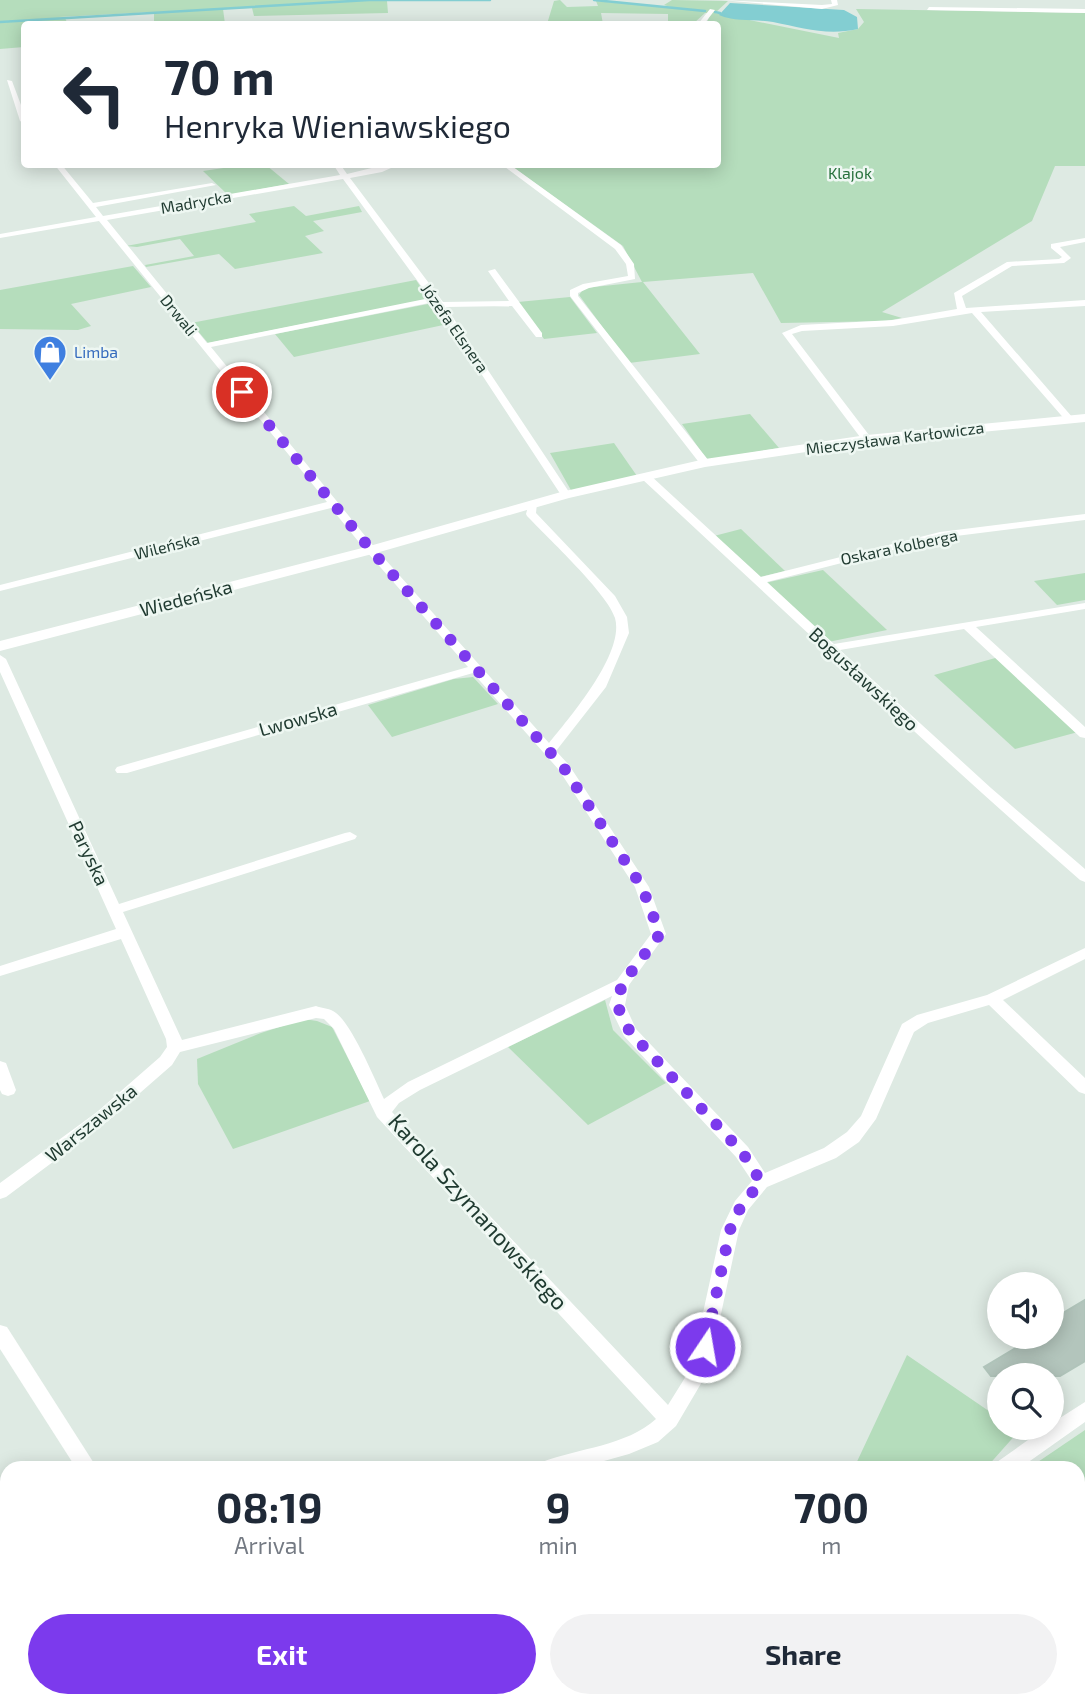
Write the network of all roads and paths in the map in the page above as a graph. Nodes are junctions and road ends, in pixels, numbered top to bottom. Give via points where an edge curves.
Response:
1 (724, 0) edge
2 (834, 0) edge
3 (929, 9) dead end
4 (712, 10) dead end
5 (1085, 11) edge
6 (703, 21) edge
7 (9, 81) dead end
8 (21, 113) edge
9 (60, 168) edge
10 (339, 168) edge
11 (385, 168) edge
12 (510, 168) edge
13 (345, 177) junction
14 (212, 185) dead end
15 (91, 206) junction
16 (100, 218) junction
17 (0, 236) edge
18 (1085, 240) edge
19 (492, 271) dead end
20 (438, 302) junction
21 (1085, 303) edge
22 (516, 304) junction
23 (974, 310) junction
24 (962, 311) junction
25 (539, 335) dead end
26 (204, 346) junction
27 (1085, 418) edge
28 (1070, 421) junction
29 (867, 439) junction
30 (705, 463) junction
31 (646, 477) junction
32 (566, 495) junction
33 (333, 504) junction
34 (533, 505) junction
35 (1085, 517) edge
36 (371, 550) junction
37 (758, 581) junction
38 (0, 588) edge
39 (1085, 606) edge
40 (967, 626) junction
41 (0, 646) edge
42 (829, 648) junction
43 (0, 659) edge
44 (474, 669) junction
45 (1085, 734) edge
46 (549, 751) junction
47 (122, 770) dead end
48 (350, 836) dead end
49 (1085, 877) edge
50 (116, 910) junction
51 (125, 932) junction
52 (1085, 953) edge
53 (0, 971) edge
54 (622, 984) junction
55 (992, 999) junction
56 (175, 1048) junction
57 (0, 1067) edge
58 (1085, 1088) edge
59 (8, 1090) dead end
60 (383, 1113) junction
61 (761, 1182) junction
62 (0, 1192) edge
63 (0, 1333) edge
64 (1085, 1411) edge
65 (669, 1420) junction
66 (82, 1461) edge
67 (573, 1461) edge
68 (1014, 1461) edge

1 - 2 street via 822,7 834,6
3 - 5 street
4 - 6 street
7 - 8 street
9 - 15 street, Drwali
10 - 13 street, Józefa Elsnera
11 - 13 street, Madrycka
12 - 30 street via 621,251 632,277 584,286 573,292 574,296
13 - 16 street, Madrycka
13 - 20 street, Józefa Elsnera
14 - 15 street
15 - 16 street, Drwali
16 - 17 street, Madrycka
16 - 26 street, Drwali
18 - 24 street via 1055,246 1067,258 1061,261 1004,266 957,295
19 - 22 street
20 - 22 street
20 - 26 street
20 - 32 street, Józefa Elsnera
21 - 23 street
22 - 25 street
23 - 24 street
23 - 28 street
24 - 29 street via 787,333
26 - 33 street, Drwali
27 - 28 street, Mieczysława Karłowicza
28 - 29 street, Mieczysława Karłowicza
29 - 30 street, Mieczysława Karłowicza
30 - 31 street, Mieczysława Karłowicza
31 - 32 street, Mieczysława Karłowicza
31 - 37 street, Bogusławskiego
32 - 34 street, Mieczysława Karłowicza
33 - 36 street, Drwali
33 - 38 street, Wileńska
34 - 36 street, Wiedeńska
34 - 46 street via 531,514 611,598 623,633 600,687
35 - 37 street, Oskara Kolberga via 940,535
36 - 41 street, Wiedeńska
36 - 44 street, Drwali
37 - 42 street, Bogusławskiego
39 - 40 street
40 - 42 street
40 - 45 street
42 - 49 street, Bogusławskiego
43 - 50 street, Paryska
44 - 46 street, Drwali
44 - 47 street, Lwowska
46 - 54 street, Drwali via 642,887 660,934
48 - 50 street
50 - 51 street, Paryska
51 - 53 street
51 - 56 street, Paryska
52 - 55 street
54 - 60 street, Karola Szymanowskiego via 414,1086 393,1099
54 - 61 street via 617,1005 630,1032 742,1152
55 - 58 street
55 - 61 street via 923,1019 908,1028 868,1119 853,1137 830,1153
56 - 60 street via 294,1016 329,1015 340,1026
56 - 62 street, Warszawska via 103,1116
57 - 59 street
60 - 65 street, Karola Szymanowskiego
61 - 65 street via 741,1206 730,1230 701,1370
63 - 66 street
64 - 68 street
65 - 67 street via 651,1436

